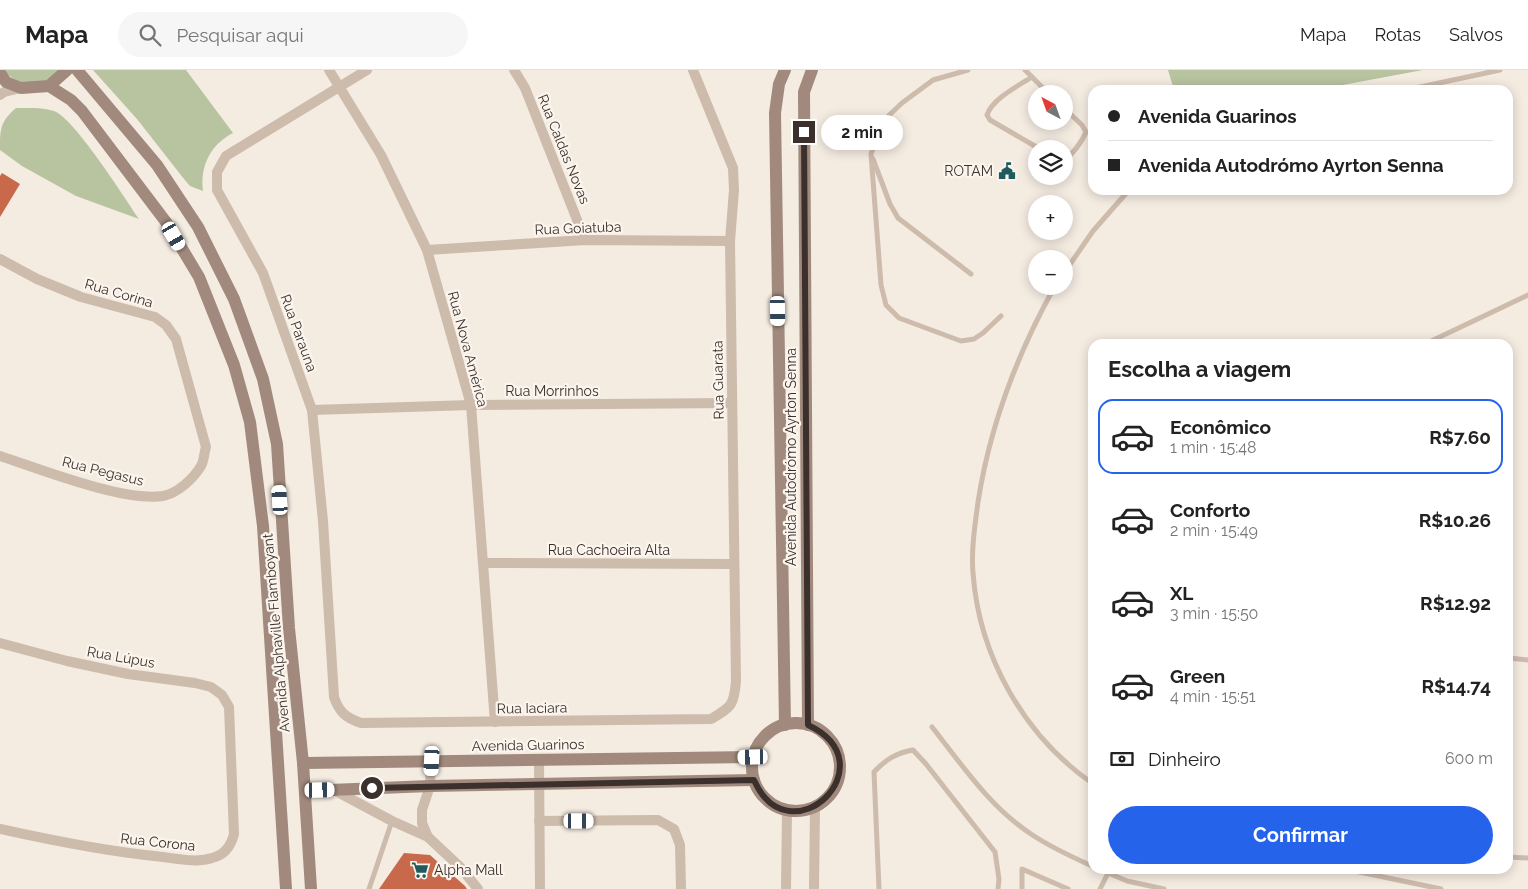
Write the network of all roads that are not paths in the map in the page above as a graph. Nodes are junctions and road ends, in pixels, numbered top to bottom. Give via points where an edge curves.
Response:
1 (67, 70) edge
2 (77, 70) edge
3 (329, 70) edge
4 (367, 70) edge
5 (514, 70) edge
6 (693, 70) edge
7 (785, 70) edge
8 (812, 70) edge
9 (968, 70) edge
10 (1026, 70) edge
11 (1500, 70) edge
12 (0, 73) edge
13 (1032, 77) junction
14 (1040, 85) edge
15 (1430, 85) edge
16 (49, 86) junction
17 (340, 86) junction
18 (21, 88) junction
19 (0, 95) edge
20 (1073, 116) edge
21 (1028, 142) edge
22 (1073, 151) edge
23 (871, 154) junction
24 (1125, 195) edge
25 (585, 240) junction
26 (730, 241) junction
27 (427, 250) junction
28 (0, 259) edge
29 (1073, 260) edge
30 (971, 274) dead end
31 (1050, 295) edge
32 (1528, 295) edge
33 (1001, 316) dead end
34 (1436, 339) edge
35 (732, 403) junction
36 (471, 405) junction
37 (312, 410) junction
38 (206, 448) joint
39 (0, 456) edge
40 (483, 563) junction
41 (734, 564) junction
42 (289, 628) junction
43 (269, 630) junction
44 (0, 643) edge
45 (1513, 658) edge
46 (1528, 660) edge
47 (334, 697) joint
48 (734, 698) joint
49 (229, 707) joint
50 (495, 722) junction
51 (784, 725) junction
52 (808, 725) junction
53 (932, 727) dead end
54 (753, 757) junction
55 (539, 760) junction
56 (432, 761) junction
57 (303, 763) junction
58 (754, 780) junction
59 (1088, 780) edge
60 (539, 784) junction
61 (430, 786) junction
62 (334, 790) junction
63 (305, 791) junction
64 (815, 807) junction
65 (787, 810) junction
66 (392, 821) junction
67 (540, 821) junction
68 (0, 829) edge
69 (428, 837) junction
70 (1513, 857) edge
71 (1528, 858) edge
72 (1088, 864) edge
73 (1108, 874) edge
74 (1111, 874) edge
75 (1369, 874) edge
76 (286, 889) edge
77 (311, 889) edge
78 (369, 889) edge
79 (478, 889) edge
80 (540, 889) edge
81 (681, 889) edge
82 (786, 889) edge
83 (814, 889) edge
84 (879, 889) edge
85 (998, 889) edge
86 (1022, 889) edge
87 (1068, 889) edge
88 (1100, 889) edge
89 (1164, 889) edge
90 (1441, 889) edge

1 - 16 street
2 - 42 street, Avenida Alphaville Flamboyant via 157,166 198,228 234,299 263,379 277,444
3 - 17 street, Rua Nova América
4 - 17 street, Rua Parauna
5 - 25 street, Rua Caldas Novas
6 - 26 street, Rua Guarata via 733,168
7 - 51 street, Avenida Autodrómo Ayrton Senna via 779,84 775,113
8 - 52 street, Avenida Autodrómo Ayrton Senna via 804,92
9 - 23 lane via 933,80 902,103 884,120
10 - 13 lane
11 - 15 lane
12 - 18 street via 6,82
13 - 14 lane
13 - 21 lane via 996,102 987,115 990,120
16 - 18 street
16 - 43 street, Avenida Alphaville Flamboyant via 82,111 166,222 202,286 234,365 250,422 263,526
17 - 27 street, Rua Nova América via 381,155
17 - 37 street, Rua Parauna via 226,156 217,172 218,190 263,273
18 - 19 street
20 - 22 lane via 1086,132
23 - 30 lane via 898,218
23 - 33 lane via 881,285 886,305 899,318 961,341 984,333
24 - 29 lane
25 - 26 street, Rua Goiatuba
25 - 27 street, Rua Goiatuba
26 - 35 street, Rua Guarata
27 - 36 street, Rua Nova América
28 - 38 street, Rua Corina via 81,297 155,317 166,325 176,339
31 - 59 lane via 1020,354 994,428 977,514 973,572 984,635 1010,694 1051,748
32 - 34 lane
35 - 36 street, Rua Morrinhos
35 - 41 street, Rua Guarata
36 - 37 street, Rua Morrinhos
36 - 40 street, Rua Nova América
37 - 47 street, Rua Parauna
38 - 39 street, Rua Pegasus via 202,465 192,478 164,496 115,492
40 - 41 street, Rua Cachoeira Alta
40 - 50 street, Rua Nova América
41 - 48 street, Rua Guarata
42 - 43 street
42 - 57 street, Avenida Alphaville Flamboyant
43 - 76 street, Avenida Alphaville Flamboyant
44 - 49 street, Rua Lúpus via 119,672 211,687 222,695
45 - 46 lane
47 - 50 street, Rua Iaciara via 346,718 360,724
48 - 50 street, Rua Iaciara via 728,709 711,719
49 - 68 street, Rua Corona via 234,834 230,846 220,855 193,861 56,841
51 - 52 street
51 - 54 street via 765,737
52 - 64 street via 832,742 840,771 827,798
53 - 72 lane via 1005,814 1030,834
54 - 55 street, Avenida Guarinos
54 - 58 street
55 - 56 street, Avenida Guarinos
55 - 60 street
56 - 57 street, Avenida Guarinos
56 - 61 street
57 - 63 street, Avenida Alphaville Flamboyant
58 - 60 street
58 - 65 street via 766,800
60 - 61 street
60 - 67 street
61 - 62 street
61 - 69 street via 422,810 422,823
62 - 63 street
62 - 66 street
63 - 77 street, Avenida Alphaville Flamboyant
64 - 65 street
64 - 83 street
65 - 82 street
66 - 69 street
66 - 78 lane
67 - 80 street
67 - 81 street via 658,820 674,829 680,845
69 - 79 street
70 - 71 lane
73 - 88 lane
74 - 89 lane
75 - 90 lane
84 - 85 lane via 874,772 901,752 913,750 995,852
86 - 87 lane via 1022,869

